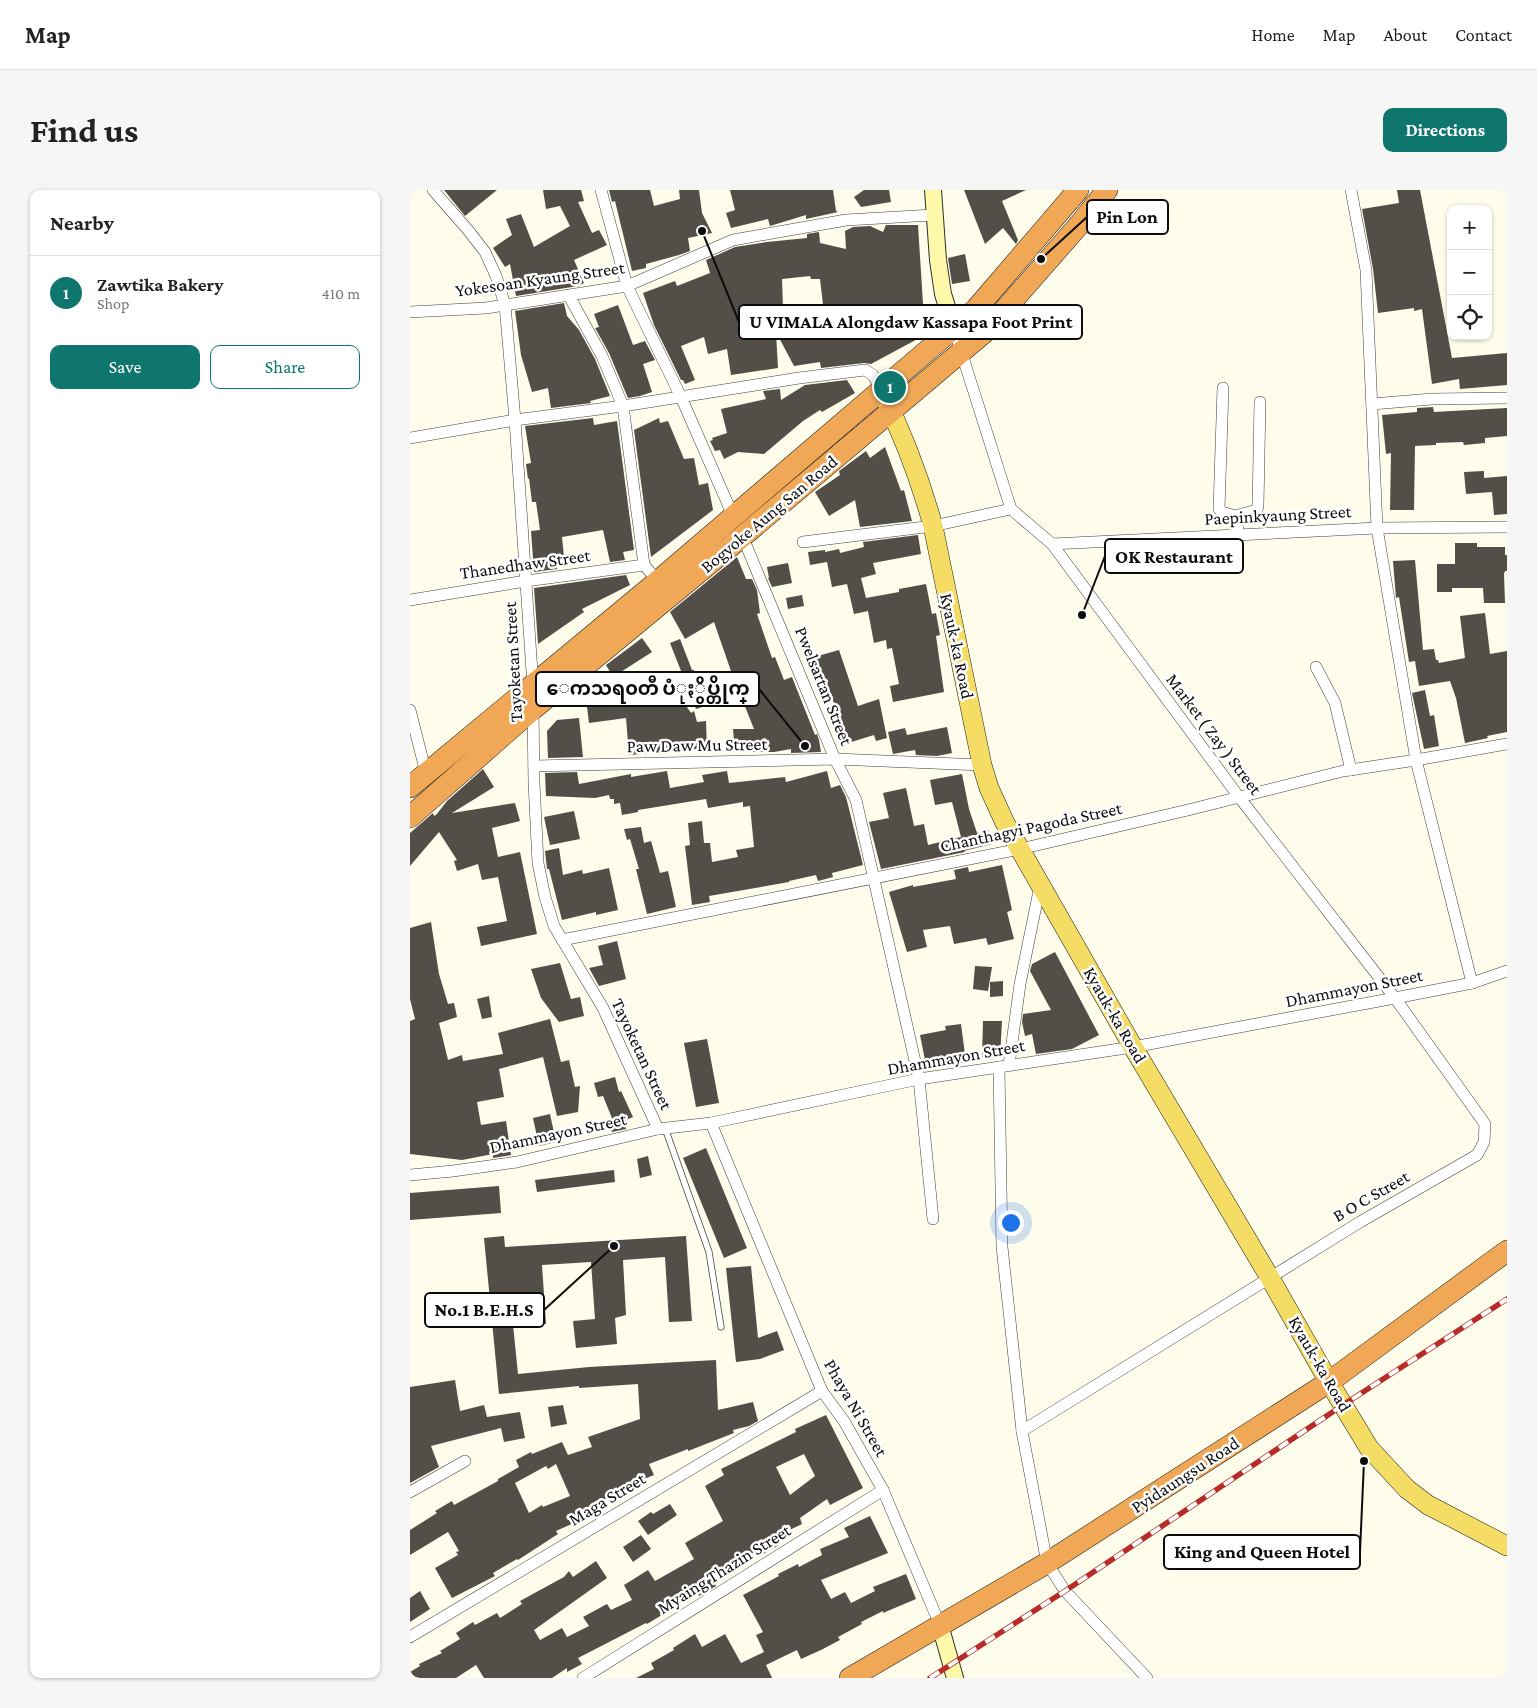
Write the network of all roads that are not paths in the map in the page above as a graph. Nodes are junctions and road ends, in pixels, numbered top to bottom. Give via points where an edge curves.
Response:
1 (433, 190) edge
2 (601, 190) edge
3 (933, 190) edge
4 (1107, 190) edge
5 (1351, 190) edge
6 (1072, 192) edge
7 (934, 215) junction
8 (626, 286) junction
9 (569, 296) junction
10 (505, 305) junction
11 (410, 312) edge
12 (954, 328) junction
13 (962, 351) junction
14 (1223, 388) dead end
15 (881, 390) junction
16 (681, 398) junction
17 (1507, 398) edge
18 (1260, 402) dead end
19 (1372, 404) junction
20 (623, 406) junction
21 (891, 411) junction
22 (515, 420) junction
23 (410, 438) edge
24 (1011, 509) junction
25 (1235, 516) junction
26 (734, 517) junction
27 (933, 526) junction
28 (1507, 527) edge
29 (1377, 528) junction
30 (1239, 535) junction
31 (743, 536) junction
32 (804, 542) dead end
33 (1052, 544) junction
34 (644, 565) junction
35 (526, 581) junction
36 (662, 590) junction
37 (410, 600) edge
38 (1316, 667) dead end
39 (533, 686) junction
40 (410, 710) edge
41 (533, 710) junction
42 (1507, 744) edge
43 (835, 759) junction
44 (1416, 760) junction
45 (982, 765) junction
46 (534, 766) junction
47 (1351, 770) junction
48 (426, 773) junction
49 (410, 788) edge
50 (1239, 797) junction
51 (410, 816) edge
52 (1020, 849) junction
53 (874, 878) junction
54 (1041, 884) junction
55 (562, 940) junction
56 (1507, 971) edge
57 (1472, 983) junction
58 (1395, 998) junction
59 (1133, 1047) junction
60 (1004, 1066) junction
61 (920, 1079) junction
62 (711, 1123) junction
63 (661, 1129) junction
64 (1484, 1142) joint
65 (410, 1175) edge
66 (933, 1220) dead end
67 (1507, 1251) edge
68 (1270, 1278) junction
69 (721, 1327) dead end
70 (1329, 1382) junction
71 (822, 1391) junction
72 (1022, 1431) junction
73 (465, 1461) dead end
74 (883, 1490) junction
75 (410, 1492) edge
76 (1507, 1546) edge
77 (1047, 1563) junction
78 (940, 1625) junction
79 (410, 1637) edge
80 (583, 1678) edge
81 (850, 1678) edge
82 (955, 1678) edge
83 (1147, 1678) edge

1 - 10 street, Tayoketan Street via 484,252
2 - 8 street, Pwelsartan Street
3 - 7 street
4 - 13 highway, Bogyoke Aung San Road via 986,331
5 - 19 street via 1366,270
6 - 12 highway, Bogyoke Aung San Road via 996,288
7 - 8 street, Yokesoan Kyaung Street via 846,220 733,240
7 - 12 street via 943,294
8 - 9 street, Yokesoan Kyaung Street
8 - 16 street, Pwelsartan Street
9 - 10 street, Yokesoan Kyaung Street
9 - 20 street via 602,356
10 - 11 street, Yokesoan Kyaung Street
10 - 22 street, Tayoketan Street
12 - 13 street
12 - 15 highway, Bogyoke Aung San Road
13 - 21 highway, Bogyoke Aung San Road
13 - 24 street
14 - 25 street via 1219,509
15 - 16 street via 873,375 865,370
15 - 21 main road, Kyauk-ka Road
15 - 26 highway, Bogyoke Aung San Road
16 - 20 street
16 - 26 street, Pwelsartan Street
17 - 19 street
18 - 25 street via 1257,510
19 - 29 street
20 - 22 street
20 - 34 street
21 - 27 main road, Kyauk-ka Road via 925,496
21 - 31 highway, Bogyoke Aung San Road
22 - 23 street
22 - 35 street, Tayoketan Street
24 - 27 street
24 - 33 street, Market ( Zay ) Street
25 - 30 street
26 - 31 street, Pwelsartan Street
26 - 36 highway, Bogyoke Aung San Road
27 - 32 street
27 - 45 main road, Kyauk-ka Road
28 - 29 street, Paepinkyaung Street
29 - 30 street, Paepinkyaung Street
29 - 44 street
30 - 33 street, Paepinkyaung Street
31 - 36 highway, Bogyoke Aung San Road
31 - 43 street, Pwelsartan Street
33 - 50 street, Market ( Zay ) Street
34 - 35 street, Thanedhaw Street
34 - 36 street
35 - 37 street, Thanedhaw Street
35 - 39 street, Tayoketan Street
36 - 39 highway, Bogyoke Aung San Road
36 - 41 highway, Bogyoke Aung San Road
38 - 47 street via 1335,703
39 - 41 street, Tayoketan Street
39 - 48 highway, Bogyoke Aung San Road
40 - 48 street
41 - 46 street, Tayoketan Street
41 - 51 highway, Bogyoke Aung San Road
42 - 44 street, Chanthagyi Pagoda Street
43 - 45 street, Paw Daw Mu Street
43 - 46 street, Paw Daw Mu Street
43 - 53 street, Pwelsartan Street via 856,800
44 - 47 street, Chanthagyi Pagoda Street
44 - 57 street
45 - 52 main road, Kyauk-ka Road via 989,788
46 - 55 street, Tayoketan Street via 538,863 554,926
47 - 50 street, Chanthagyi Pagoda Street
48 - 49 highway, Bogyoke Aung San Road
50 - 52 street, Chanthagyi Pagoda Street
50 - 58 street, Market ( Zay ) Street
52 - 53 street, Chanthagyi Pagoda Street
52 - 54 main road, Kyauk-ka Road
53 - 55 street, Chanthagyi Pagoda Street
53 - 61 street, Pwelsartan Street
54 - 59 main road, Kyauk-ka Road
54 - 60 street
55 - 63 street, Tayoketan Street via 603,1008
56 - 57 street, Dhammayon Street
57 - 58 street, Dhammayon Street
58 - 59 street, Dhammayon Street
58 - 64 street, Market ( Zay ) Street via 1485,1124
59 - 60 street, Dhammayon Street
59 - 68 main road, Kyauk-ka Road
60 - 61 street, Dhammayon Street
60 - 72 street via 1002,1247
61 - 62 street, Dhammayon Street
61 - 66 street, Pwelsartan Street
62 - 63 street, Dhammayon Street
62 - 71 street, Phaya Ni Street
63 - 65 street, Dhammayon Street via 517,1162
63 - 69 lane via 709,1252
64 - 68 street, B O C Street via 1477,1155
67 - 70 highway, Pyidaungsu Road
68 - 70 main road, Kyauk-ka Road
68 - 72 street, B O C Street
70 - 76 main road, Kyauk-ka Road via 1369,1448 1407,1489 1428,1505
70 - 77 highway, Pyidaungsu Road
71 - 74 street, Phaya Ni Street via 844,1420
71 - 79 street, Maga Street
72 - 77 street
73 - 75 street
74 - 78 street, Phaya Ni Street
74 - 80 street, Myaing Thazin Street
77 - 78 highway, Pyidaungsu Road
77 - 83 street via 1065,1591
78 - 81 highway, Pyidaungsu Road
78 - 82 street

